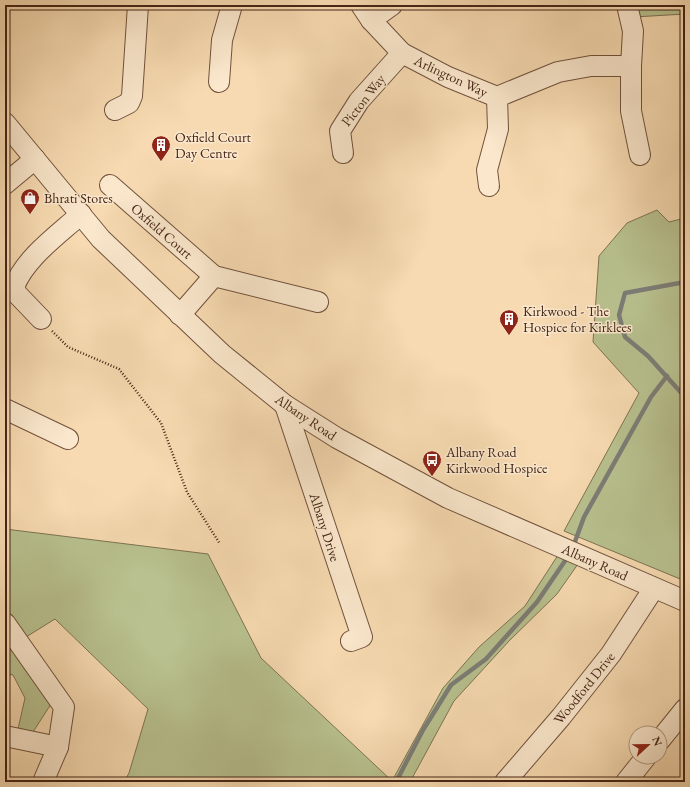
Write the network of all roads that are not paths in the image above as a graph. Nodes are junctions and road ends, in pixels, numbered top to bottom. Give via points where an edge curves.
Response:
1 (138, 5) edge
2 (232, 5) edge
3 (392, 5) edge
4 (627, 5) edge
5 (366, 12) edge
6 (402, 53) junction
7 (631, 66) junction
8 (219, 82) dead end
9 (497, 97) junction
10 (115, 110) dead end
11 (5, 123) edge
12 (343, 153) dead end
13 (640, 155) dead end
14 (36, 159) junction
15 (5, 184) edge
16 (110, 185) dead end
17 (489, 186) dead end
18 (81, 214) junction
19 (214, 276) junction
20 (318, 302) dead end
21 (180, 314) junction
22 (41, 319) road end
23 (285, 405) junction
24 (5, 408) edge
25 (68, 439) dead end
26 (654, 588) junction
27 (685, 602) edge
28 (5, 623) edge
29 (351, 641) dead end
30 (685, 709) edge
31 (668, 730) edge
32 (5, 736) edge
33 (58, 747) junction
34 (640, 765) edge
35 (43, 782) edge
36 (505, 782) edge
37 (626, 782) edge

1 - 10 street via 132,96 129,103
2 - 8 street via 222,40
3 - 5 street
4 - 7 street via 633,30
5 - 6 street, Arlington Way
6 - 9 street, Arlington Way via 448,77
6 - 12 street, Picton Way via 359,101 340,131
7 - 9 street, Arlington Way via 591,66 558,72
7 - 13 street via 631,111
9 - 17 street via 498,129 487,170
11 - 14 street, Albany Road
14 - 15 street
14 - 18 street, Albany Road
16 - 19 street, Oxfield Court
18 - 21 street, Albany Road via 101,239
18 - 22 street via 32,259 18,276 14,287 17,294
19 - 20 street, Oxfield Court
19 - 21 street
21 - 23 street, Albany Road via 222,354
23 - 26 street, Albany Road via 337,438 448,498
23 - 29 street, Albany Drive via 362,637
24 - 25 street
26 - 27 street, Albany Road
26 - 36 street, Woodford Drive via 611,654
28 - 33 street via 64,706
30 - 31 street
32 - 33 street
33 - 35 street
34 - 37 street

